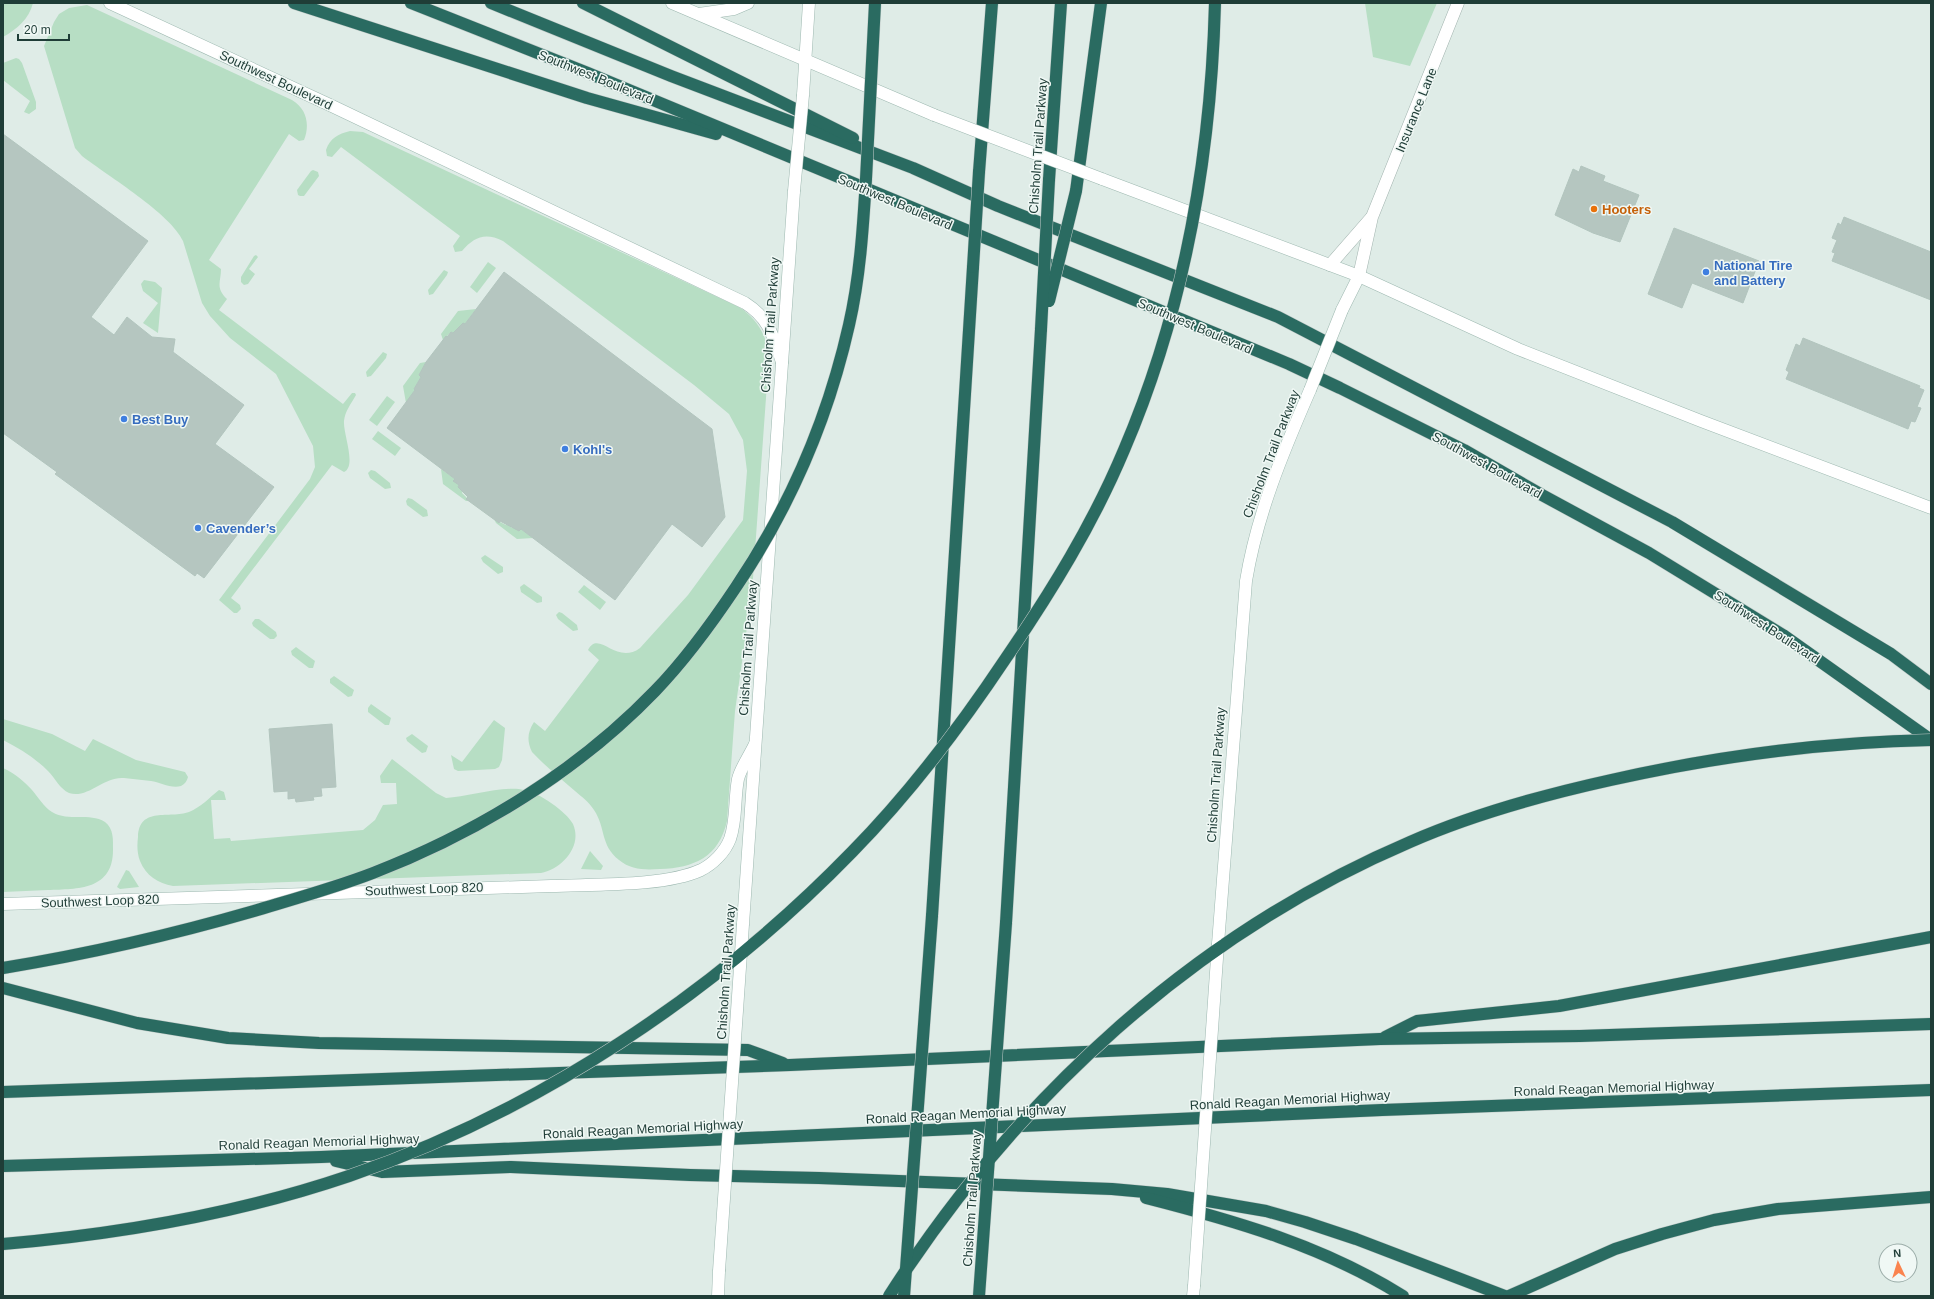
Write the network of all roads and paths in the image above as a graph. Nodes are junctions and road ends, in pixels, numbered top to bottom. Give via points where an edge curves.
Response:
1 (110, 3) edge
2 (294, 3) edge
3 (412, 3) edge
4 (491, 3) edge
5 (583, 3) edge
6 (672, 3) edge
7 (748, 3) edge
8 (809, 3) edge
9 (875, 3) edge
10 (992, 3) edge
11 (1061, 3) edge
12 (1101, 3) edge
13 (1215, 3) edge
14 (1458, 3) edge
15 (698, 14) junction
16 (806, 60) junction
17 (765, 148) junction
18 (914, 168) junction
19 (1372, 217) junction
20 (1330, 265) junction
21 (1359, 276) junction
22 (1042, 329) junction
23 (782, 362) junction
24 (1931, 508) edge
25 (1931, 684) edge
26 (1931, 740) edge
27 (755, 744) junction
28 (3, 904) edge
29 (1931, 937) edge
30 (3, 968) edge
31 (3, 988) edge
32 (1931, 1024) edge
33 (1380, 1039) junction
34 (790, 1065) junction
35 (1931, 1090) edge
36 (3, 1092) edge
37 (321, 1158) junction
38 (3, 1166) edge
39 (1112, 1189) junction
40 (1926, 1197) edge
41 (3, 1244) edge
42 (1194, 1291) edge
43 (718, 1296) edge
44 (889, 1296) edge
45 (904, 1296) edge
46 (979, 1296) edge
47 (1403, 1296) edge
48 (1505, 1296) edge
49 (1509, 1296) edge

1 - 23 main road, Southwest Boulevard via 745,303 764,319
2 - 17 highway via 587,98
3 - 17 highway, Southwest Boulevard via 588,73
4 - 18 highway via 671,76
5 - 18 highway
6 - 15 main road
7 - 15 main road via 734,9
8 - 16 main road, Chisholm Trail Parkway
9 - 30 highway, bridge via 860,264 850,325 828,400 797,479 763,545 704,634 657,689 601,741 537,787 497,813 412,857 332,888 209,924 88,952
10 - 45 highway, bridge via 932,916
11 - 22 highway, Chisholm Trail Parkway, bridge
12 - 22 highway, bridge via 1076,191
13 - 41 highway, bridge via 1214,47 1205,138 1186,253 1158,357 1124,451 1103,497 1038,612 948,740 854,850 772,928 661,1014 569,1073 508,1107 459,1130 354,1174 250,1205 126,1230
14 - 19 main road, Insurance Lane
15 - 16 main road
16 - 20 main road, bridge via 934,115
16 - 23 main road, Chisholm Trail Parkway, bridge
17 - 26 highway, Southwest Boulevard via 1288,364 1464,450 1648,552 1783,635
18 - 25 highway via 998,206 1278,317 1672,522 1890,654
19 - 20 main road, Insurance Lane
19 - 21 main road, Insurance Lane
20 - 21 main road
21 - 24 main road via 1518,349
21 - 42 main road, Chisholm Trail Parkway, bridge via 1342,310 1303,406 1251,549 1246,581 1218,944
22 - 46 highway, Chisholm Trail Parkway, bridge via 1006,923
23 - 27 main road, Chisholm Trail Parkway
26 - 44 highway, bridge via 1798,747 1724,757 1638,774 1573,789 1460,822 1363,863 1264,919 1202,959 1109,1036 1006,1139 943,1217
27 - 28 main road, Southwest Loop 820 via 738,779 735,820 729,841 719,857 702,869 683,876 636,882 566,885
27 - 43 main road, Chisholm Trail Parkway, bridge
29 - 33 highway via 1559,1006 1417,1021
31 - 34 highway via 137,1023 228,1038 319,1043 748,1050
32 - 33 highway via 1580,1036
33 - 34 highway
34 - 36 highway
35 - 37 highway, Ronald Reagan Memorial Highway via 1382,1110
37 - 38 highway, Ronald Reagan Memorial Highway
37 - 39 highway via 382,1172 511,1166 690,1175
39 - 47 highway via 1231,1220 1270,1234 1358,1271
39 - 48 highway via 1216,1202 1299,1220
40 - 49 highway via 1778,1209 1714,1220 1615,1249

